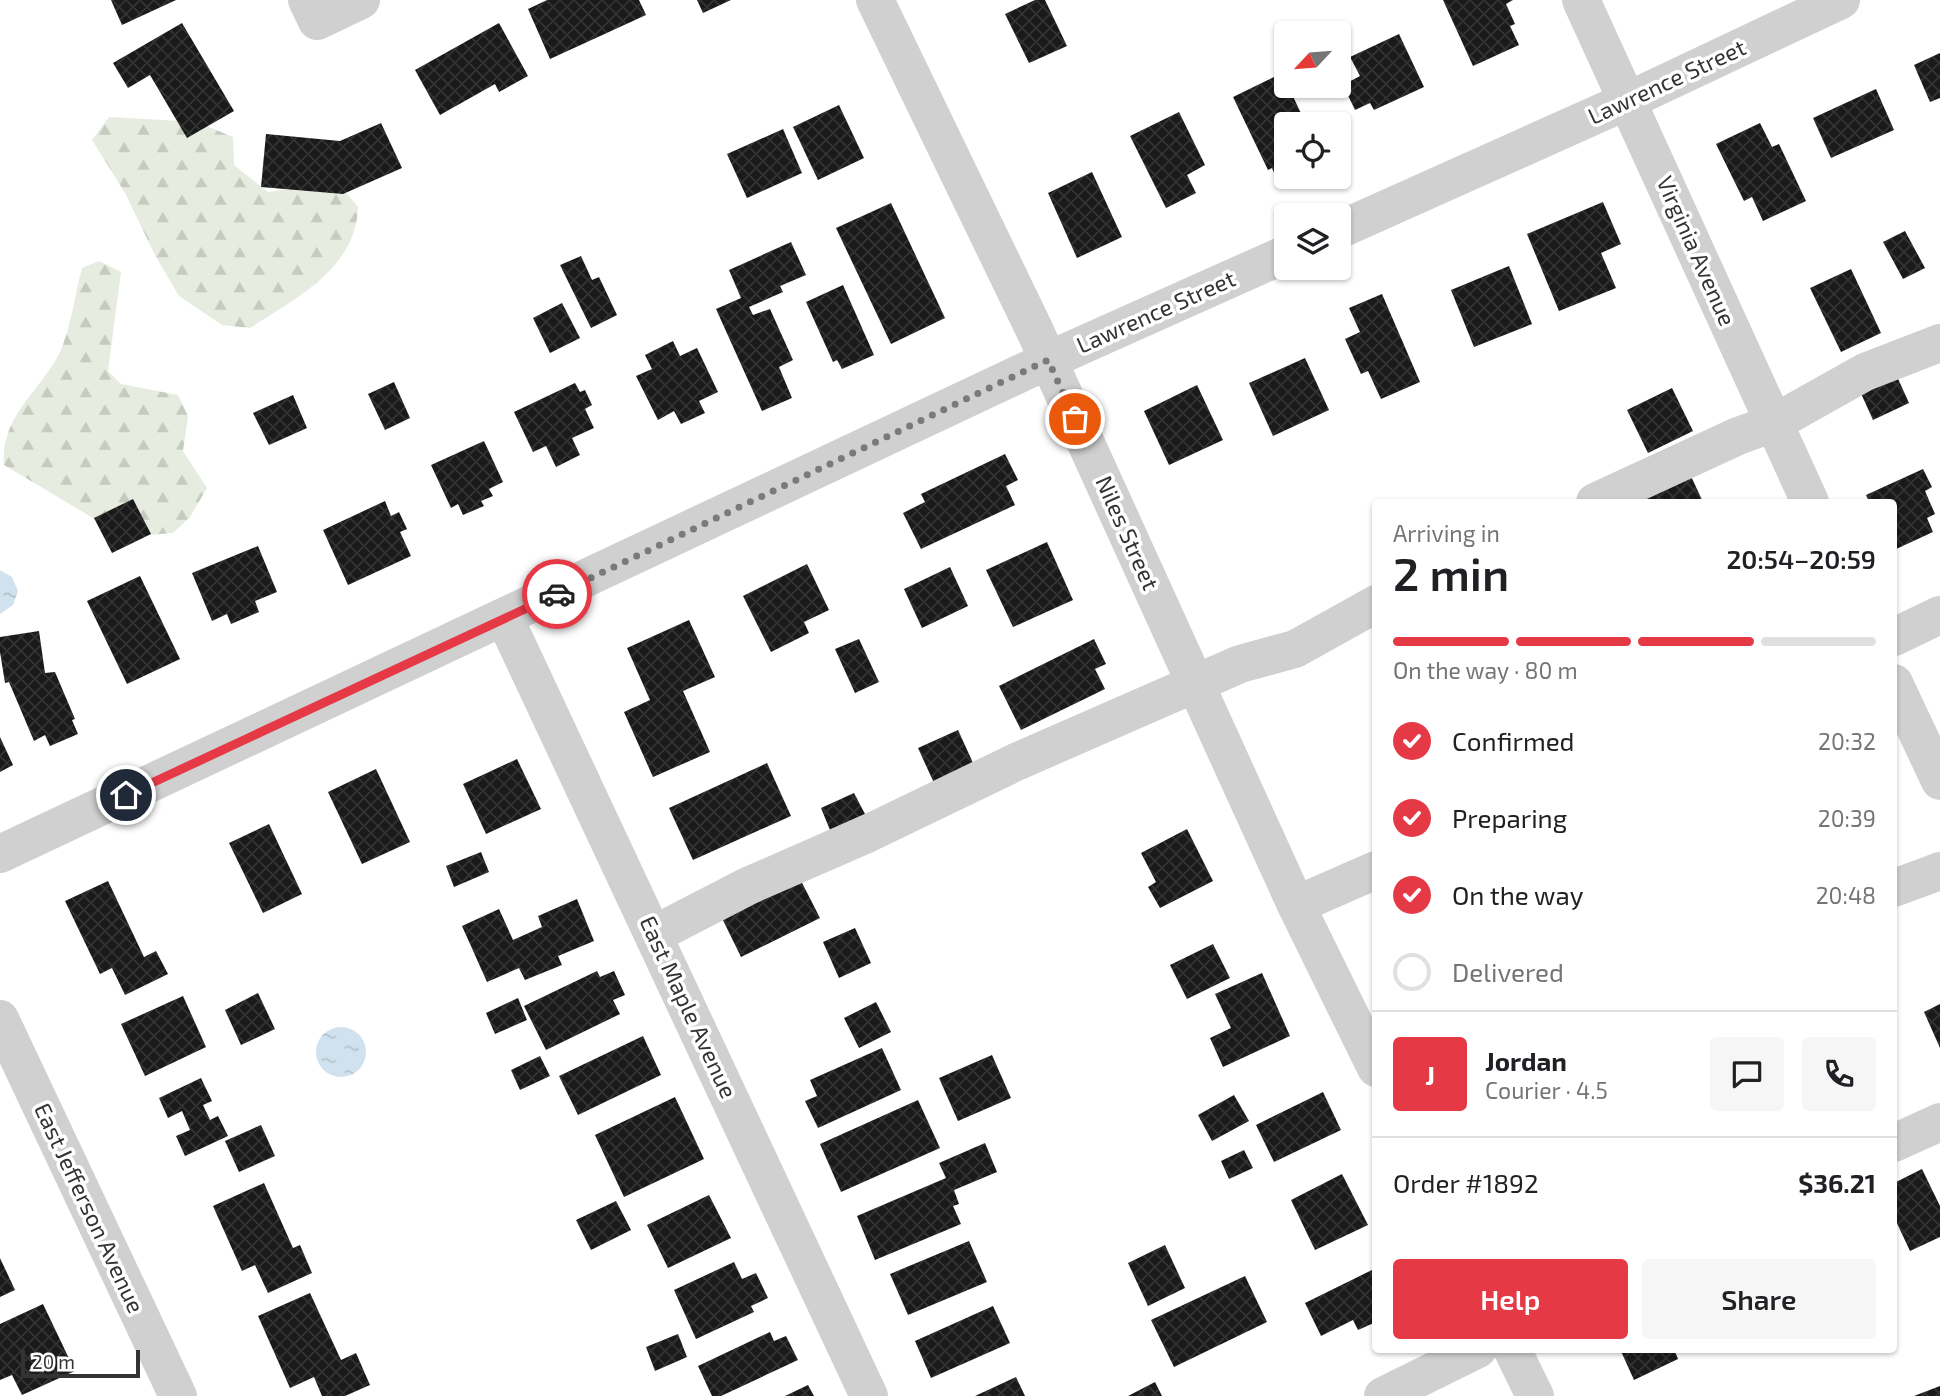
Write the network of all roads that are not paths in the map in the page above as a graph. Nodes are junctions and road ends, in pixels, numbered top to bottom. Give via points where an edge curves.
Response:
1 (307, 0) edge
2 (361, 0) edge
3 (875, 0) edge
4 (1581, 0) edge
5 (1841, 0) edge
6 (1628, 101) junction
7 (1351, 225) edge
8 (1274, 259) edge
9 (1940, 343) edge
10 (1048, 360) junction
11 (1774, 423) junction
12 (1602, 499) edge
13 (1809, 499) edge
14 (1372, 606) edge
15 (1940, 615) edge
16 (505, 619) junction
17 (1897, 636) edge
18 (1196, 684) junction
19 (1897, 689) edge
20 (1940, 781) edge
21 (0, 854) edge
22 (1940, 871) edge
23 (1372, 872) edge
24 (1897, 887) edge
25 (1296, 905) junction
26 (655, 934) junction
27 (0, 1019) edge
28 (1372, 1060) edge
29 (1940, 1122) edge
30 (1897, 1142) edge
31 (1470, 1353) edge
32 (1514, 1353) edge
33 (178, 1396) edge
34 (869, 1396) edge
35 (1383, 1396) edge
36 (1535, 1396) edge

1 - 2 street via 317,21
3 - 10 street, Niles Street
4 - 6 street, Virginia Avenue
5 - 6 street, Lawrence Street
6 - 7 street, Lawrence Street
6 - 11 street, Virginia Avenue
8 - 10 street, Lawrence Street
9 - 11 street via 1865,372
10 - 16 street, Lawrence Street
10 - 18 street, Niles Street
11 - 12 street
11 - 13 street, Virginia Avenue
14 - 18 street via 1295,649 1240,664
15 - 17 street
16 - 21 street, Lawrence Street
16 - 26 street, East Maple Avenue
18 - 25 street, Niles Street
18 - 26 street via 1016,762
19 - 20 street
22 - 24 street
23 - 25 street
25 - 28 street, Niles Street
26 - 34 street, East Maple Avenue
27 - 33 street, East Jefferson Avenue
29 - 30 street
31 - 35 street
32 - 36 street

